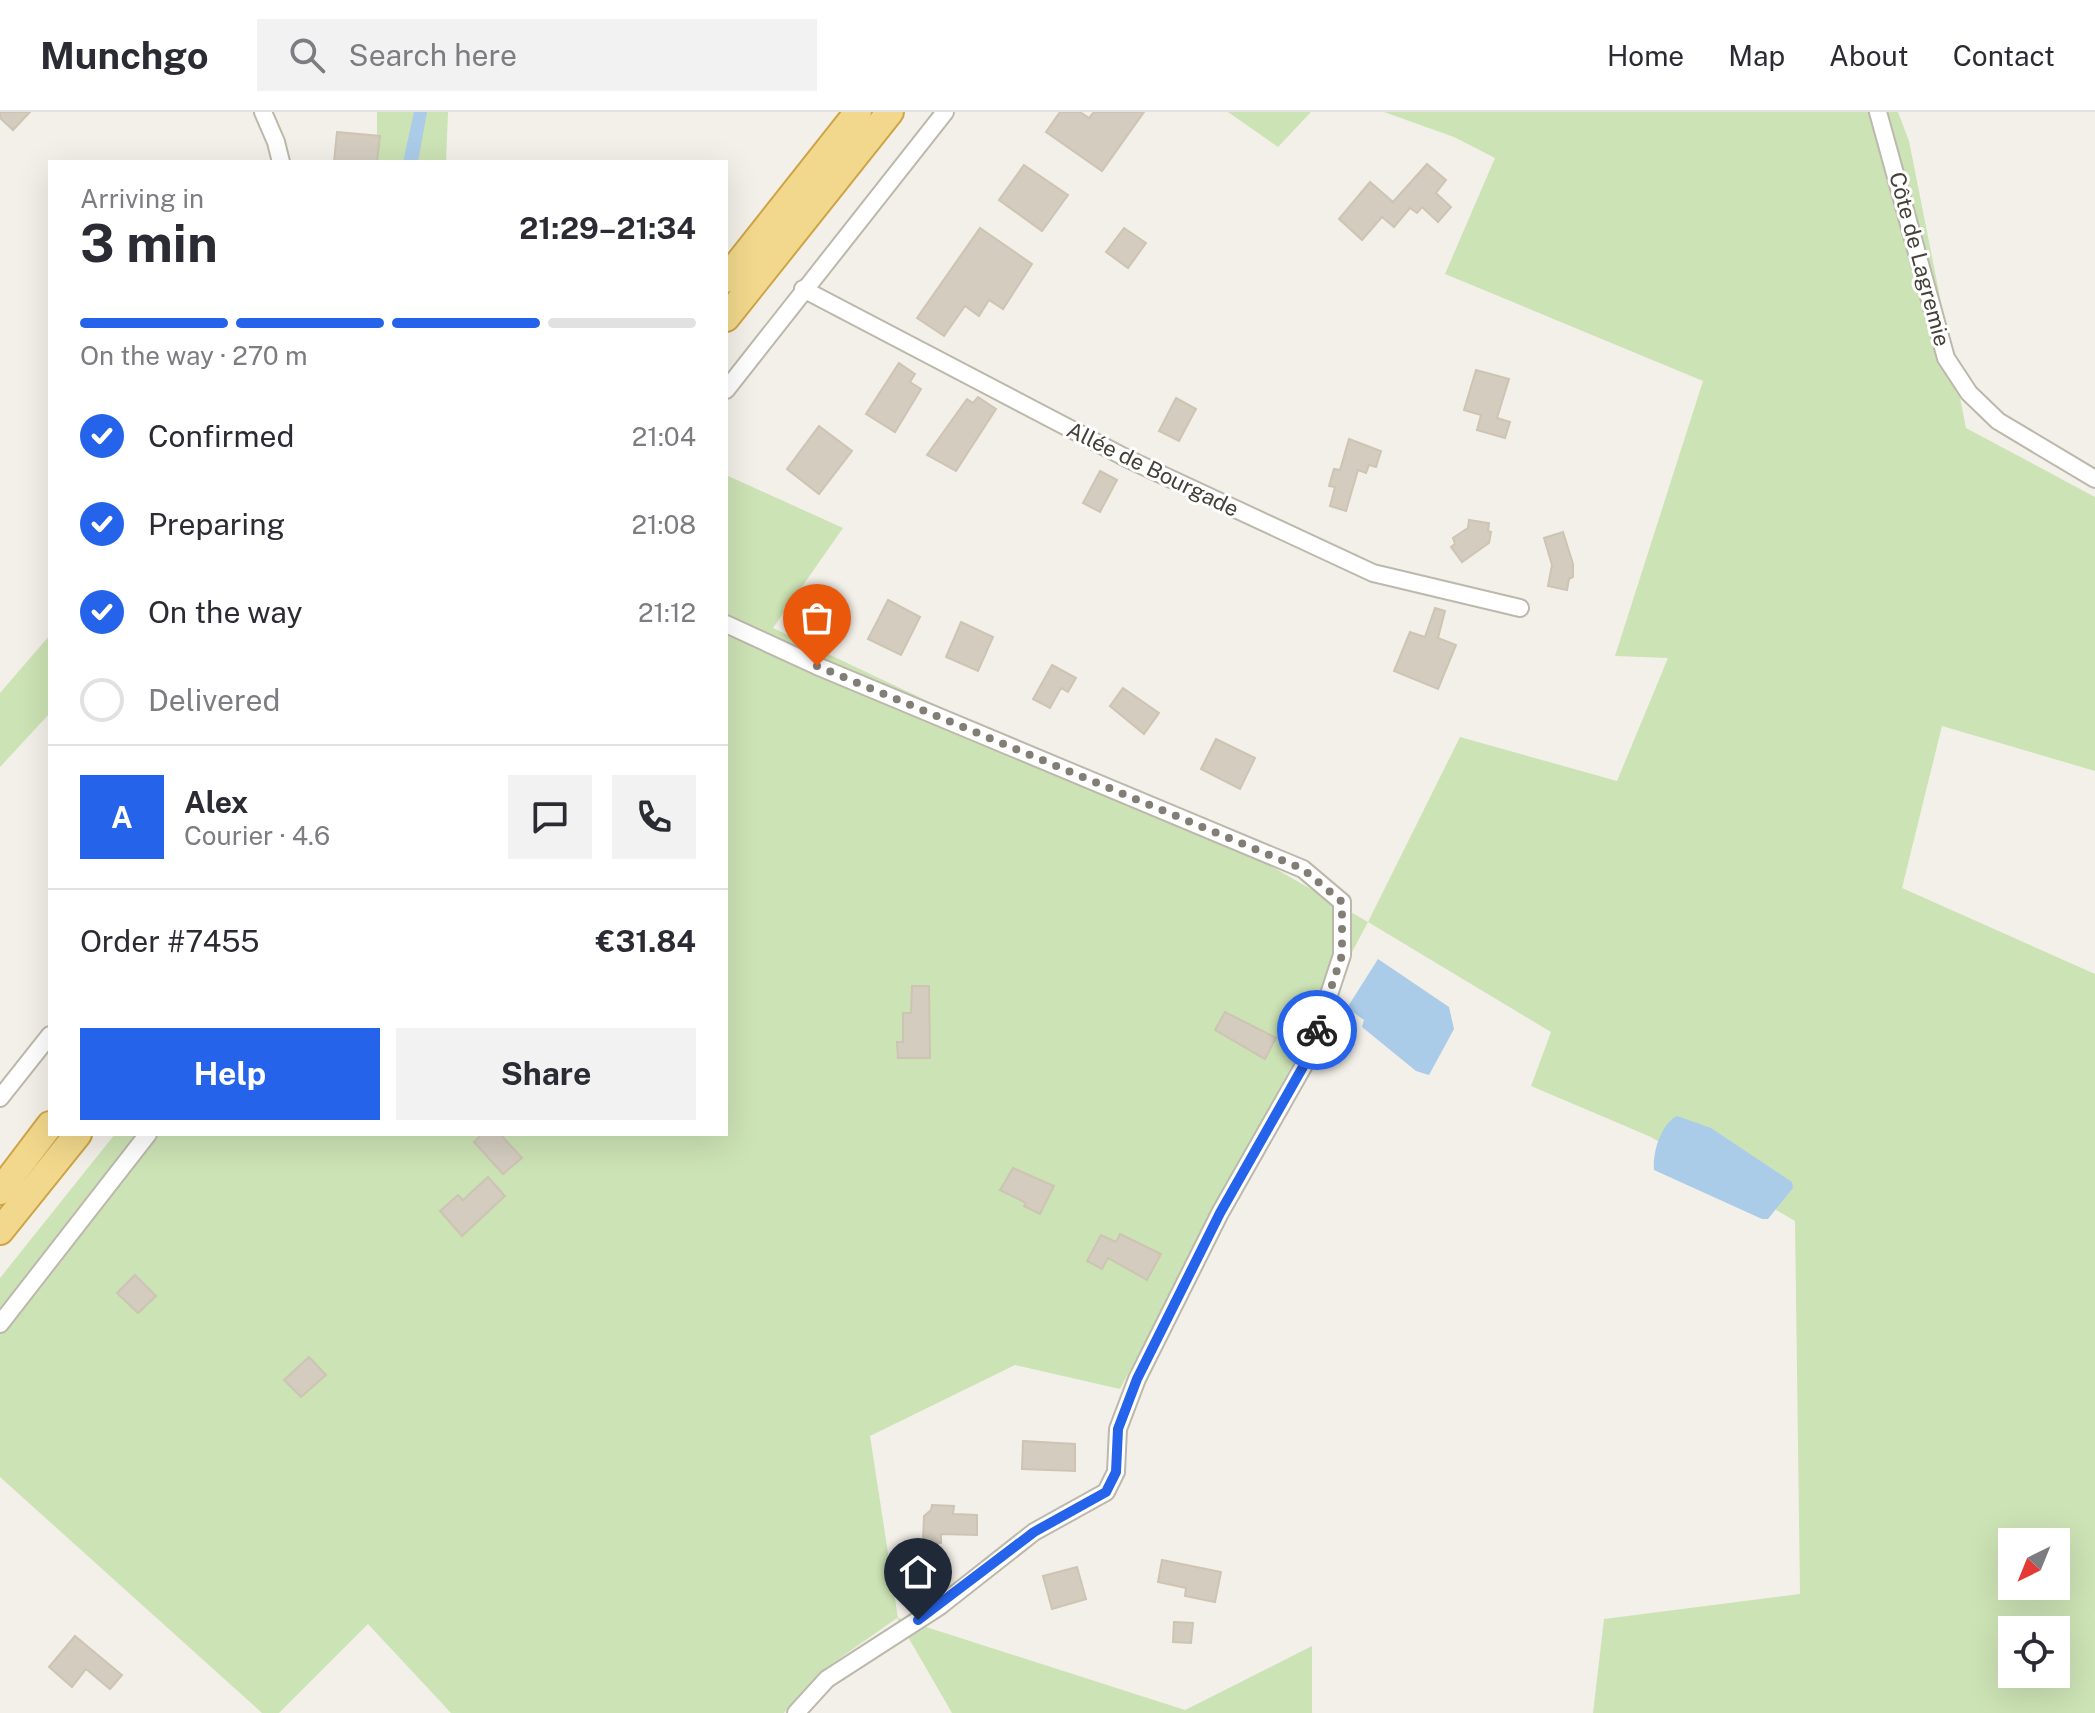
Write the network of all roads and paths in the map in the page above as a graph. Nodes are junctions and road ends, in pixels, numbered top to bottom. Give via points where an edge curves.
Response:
1 (263, 112) edge
2 (858, 112) edge
3 (890, 112) edge
4 (945, 112) edge
5 (1878, 112) edge
6 (280, 160) edge
7 (728, 276) edge
8 (803, 289) junction
9 (728, 315) edge
10 (728, 387) edge
11 (2095, 479) edge
12 (1520, 608) dead end
13 (728, 625) edge
14 (48, 1038) edge
15 (0, 1098) edge
16 (48, 1128) edge
17 (76, 1136) edge
18 (146, 1136) edge
19 (0, 1191) edge
20 (0, 1231) edge
21 (0, 1324) edge
22 (796, 1713) edge

1 - 6 street
2 - 7 highway
3 - 9 highway
4 - 8 street
5 - 11 street, Côte de Lagremie via 1946,358 1969,393 1998,421
8 - 10 street
8 - 12 street, Allée de Bourgade via 1128,459 1373,573
13 - 22 street via 1303,869 1342,902 1342,955 1308,1058 1220,1213 1137,1379 1118,1429 1116,1472 1106,1492 1034,1532 940,1606 827,1679
14 - 15 street
16 - 19 highway
17 - 20 highway
18 - 21 street

